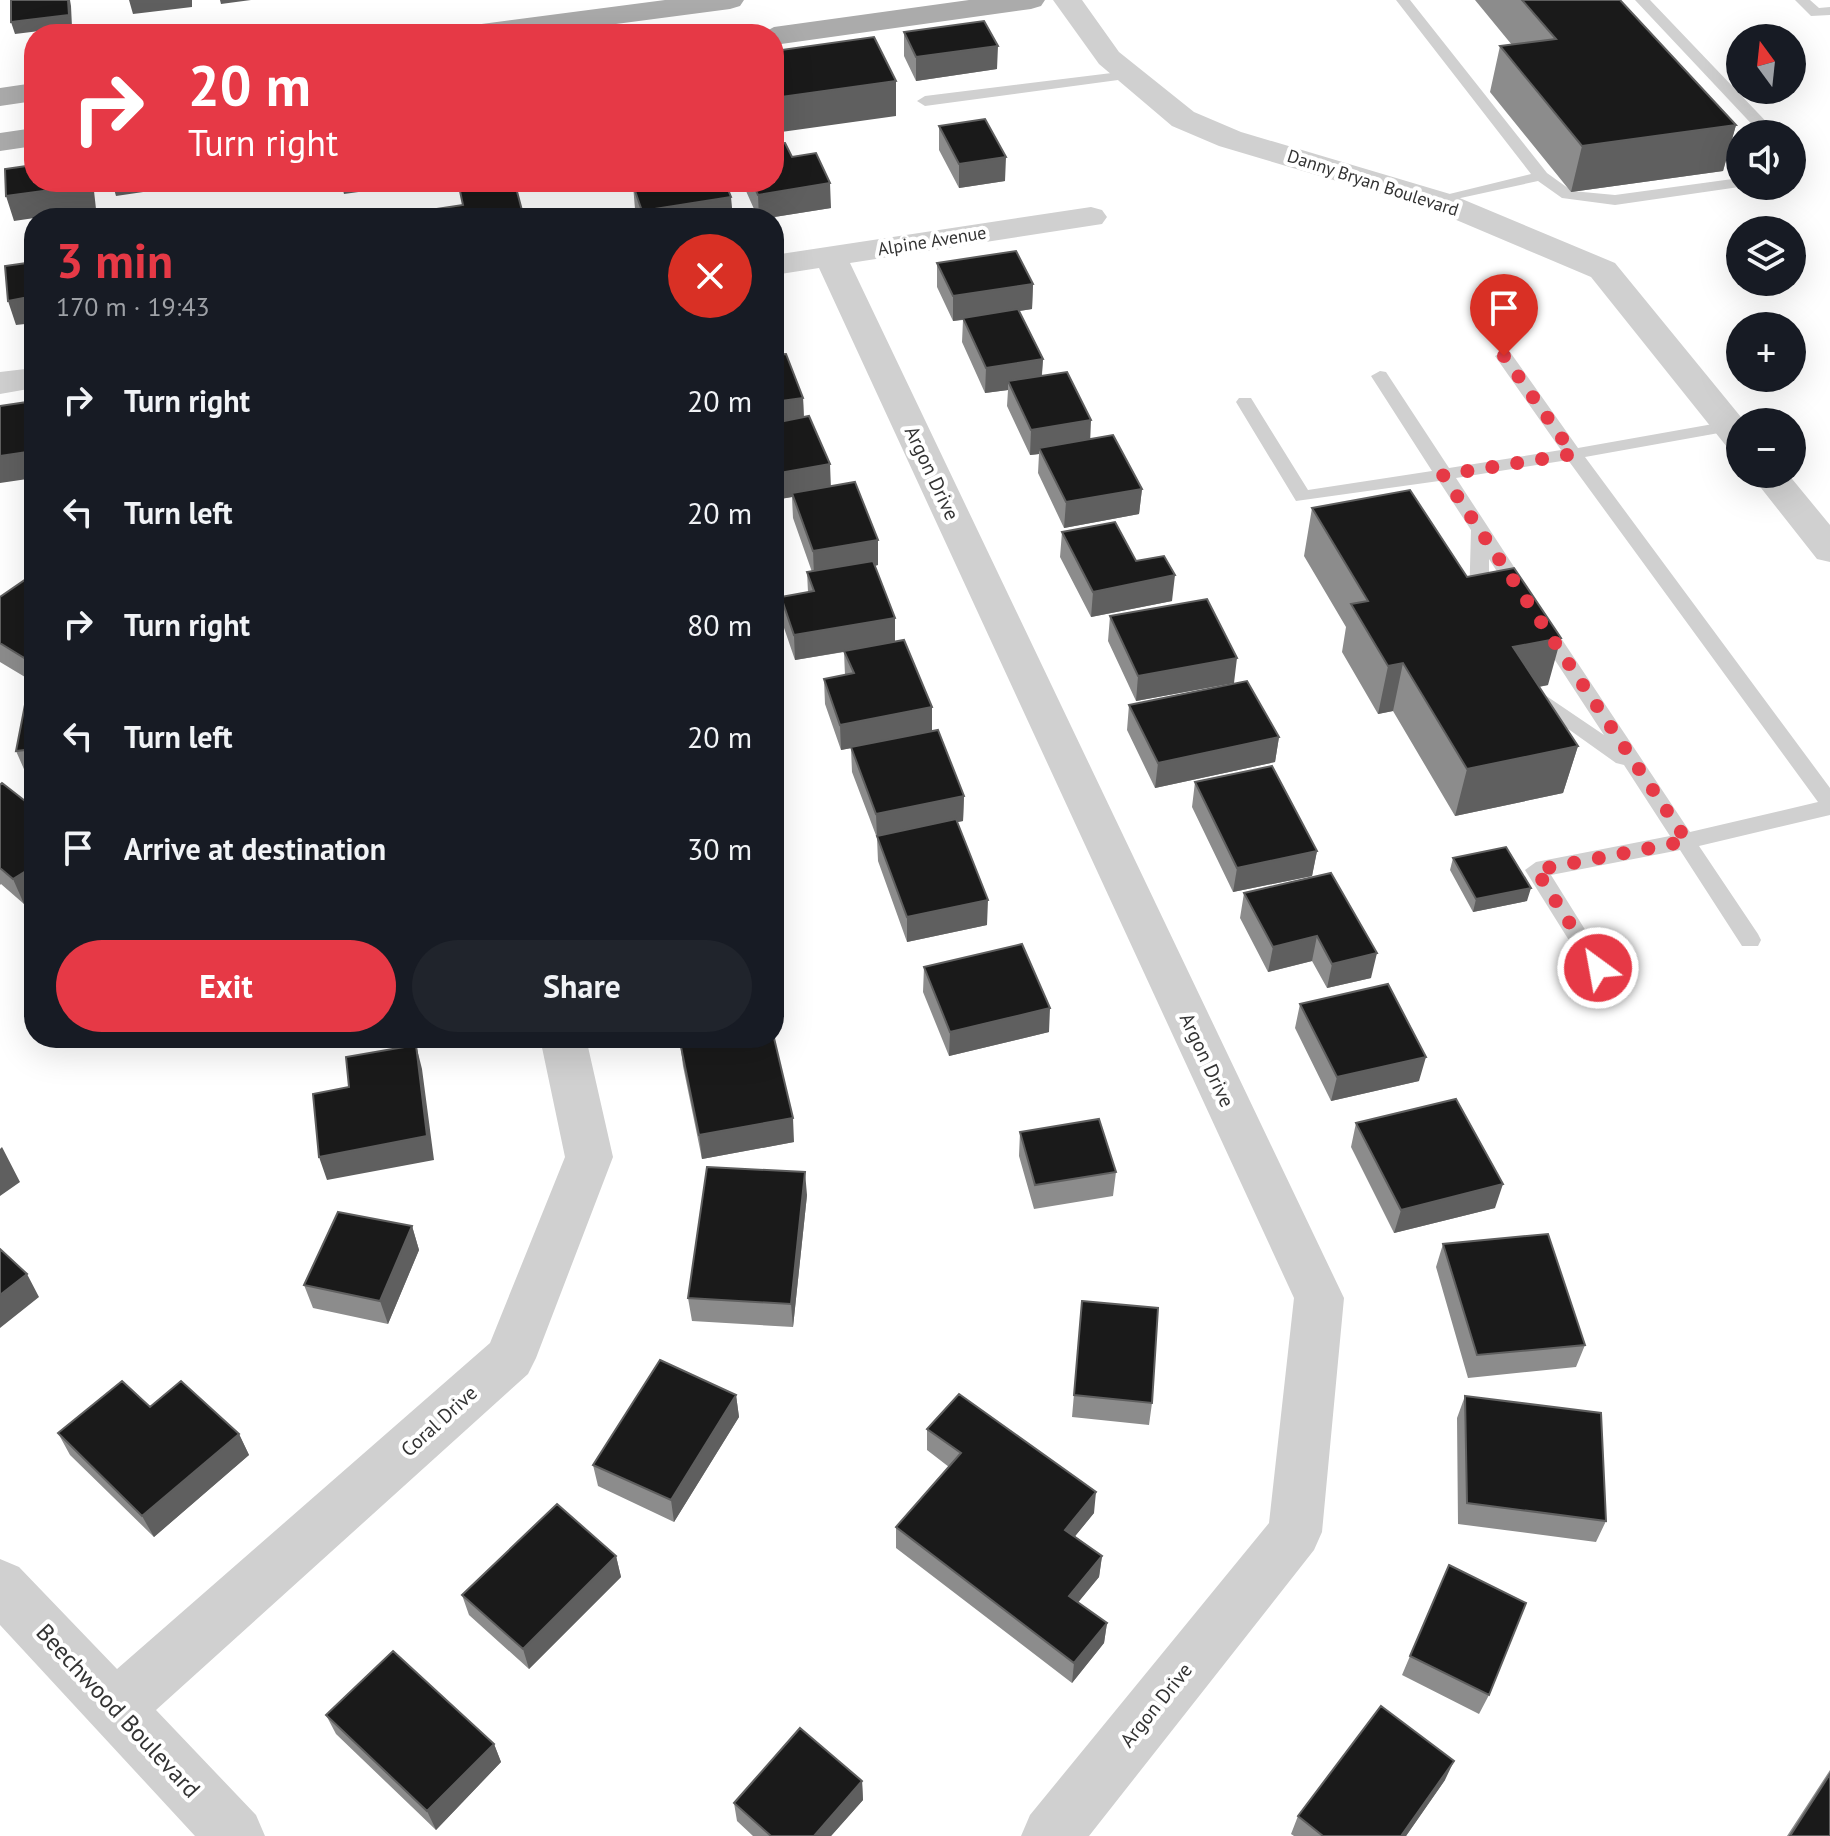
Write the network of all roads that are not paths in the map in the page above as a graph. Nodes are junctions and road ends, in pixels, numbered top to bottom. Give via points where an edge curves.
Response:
1 (730, 0) edge
2 (1031, 0) edge
3 (1067, 0) edge
4 (1403, 0) edge
5 (1642, 0) edge
6 (1802, 0) edge
7 (1830, 11) edge
8 (549, 24) edge
9 (784, 35) edge
10 (1128, 75) junction
11 (20, 94) edge
12 (925, 101) dead end
13 (0, 107) edge
14 (1757, 120) edge
15 (24, 138) edge
16 (0, 142) edge
17 (1541, 176) junction
18 (1726, 185) edge
19 (1439, 201) junction
20 (1091, 217) dead end
21 (830, 256) junction
22 (784, 263) edge
23 (1504, 356) dead end
24 (1380, 376) dead end
25 (24, 379) edge
26 (0, 383) edge
27 (1245, 402) dead end
28 (1726, 422) edge
29 (1726, 434) edge
30 (1573, 454) junction
31 (1443, 475) junction
32 (1779, 488) edge
33 (1480, 530) junction
34 (1830, 550) edge
35 (1479, 621) edge
36 (1523, 690) edge
37 (1634, 766) junction
38 (1830, 805) edge
39 (1687, 841) junction
40 (1750, 940) dead end
41 (1598, 968) dead end
42 (565, 1048) edge
43 (0, 1585) edge
44 (115, 1709) junction
45 (235, 1836) edge
46 (1051, 1836) edge

1 - 8 main road
2 - 9 main road
3 - 10 street, Danny Bryan Boulevard via 1109,58
4 - 17 lane
5 - 14 lane
6 - 7 lane via 1816,13
10 - 12 lane
10 - 19 street, Danny Bryan Boulevard via 1183,119 1230,139
11 - 13 main road
15 - 16 main road
17 - 18 lane via 1568,195 1615,200
17 - 19 lane
19 - 28 street, Danny Bryan Boulevard via 1603,270
20 - 21 street, Alpine Avenue
21 - 22 street, Alpine Avenue
21 - 46 street, Argon Drive via 1319,1298 1295,1532
23 - 30 lane
24 - 31 lane
25 - 26 street
27 - 31 lane via 1303,497
29 - 30 lane
30 - 31 lane
30 - 38 lane
31 - 33 lane
32 - 34 street
33 - 35 lane
33 - 37 lane
36 - 37 lane
37 - 39 lane
38 - 39 lane
39 - 40 lane
39 - 41 lane via 1536,870
42 - 44 street, Coral Drive via 589,1157 510,1358
43 - 44 street, Beechwood Boulevard
44 - 45 street, Beechwood Boulevard

